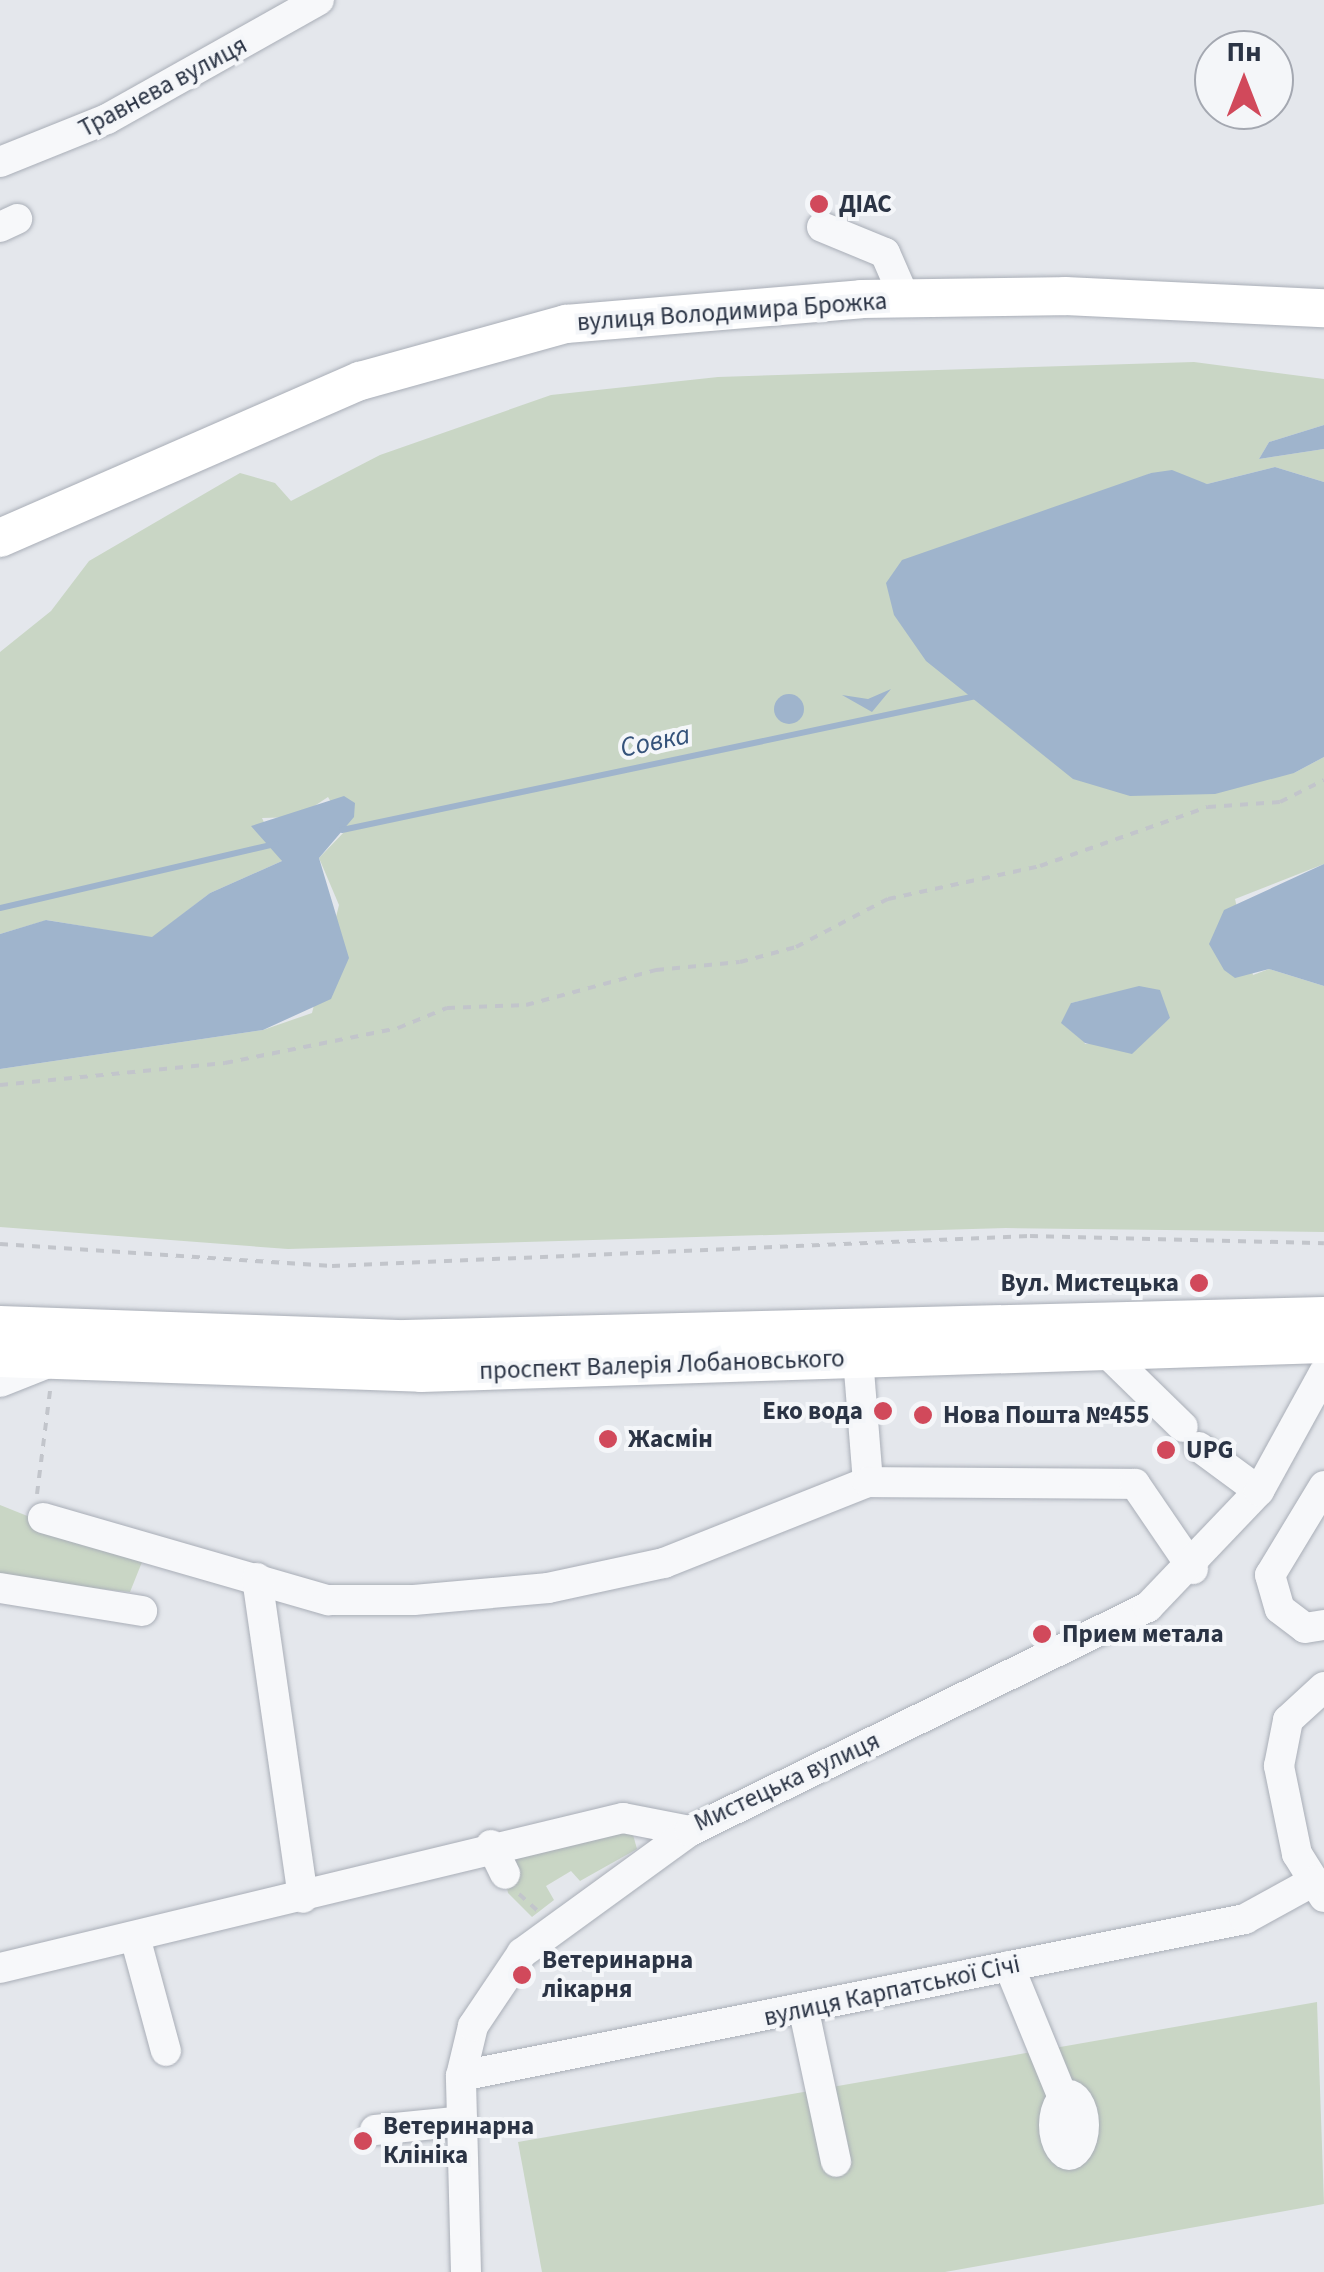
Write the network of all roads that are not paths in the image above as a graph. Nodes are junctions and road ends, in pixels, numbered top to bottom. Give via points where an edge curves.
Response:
1 (320, 0) edge
2 (0, 162) edge
3 (822, 227) dead end
4 (905, 298) junction
5 (1324, 308) edge
6 (0, 538) edge
7 (1324, 1316) edge
8 (0, 1324) edge
9 (1324, 1344) edge
10 (1104, 1350) junction
11 (0, 1358) edge
12 (858, 1358) junction
13 (52, 1374) junction
14 (1324, 1374) edge
15 (0, 1382) edge
16 (1314, 1412) edge
17 (868, 1482) junction
18 (1324, 1486) edge
19 (1259, 1490) junction
20 (44, 1518) road end
21 (1193, 1569) junction
22 (257, 1578) junction
23 (0, 1588) edge
24 (142, 1610) dead end
25 (1324, 1625) edge
26 (1324, 1687) edge
27 (690, 1831) junction
28 (491, 1846) junction
29 (505, 1874) road end
30 (1319, 1889) edge
31 (303, 1898) junction
32 (135, 1937) junction
33 (1009, 1966) junction
34 (0, 1968) edge
35 (804, 2010) junction
36 (166, 2051) dead end
37 (461, 2076) junction
38 (1062, 2095) dead end
39 (462, 2121) junction
40 (375, 2130) dead end
41 (836, 2162) dead end
42 (466, 2272) edge

1 - 2 street, Травнева вулиця via 107,119
3 - 4 street via 885,253
4 - 5 main road, вулиця Володимира Брожка
4 - 6 main road, вулиця Володимира Брожка via 664,311 467,346 251,423
7 - 8 main road, проспект Валерія Лобановського via 404,1339
9 - 10 main road, проспект Валерія Лобановського
10 - 12 main road, проспект Валерія Лобановського
10 - 19 street via 1191,1437
11 - 13 main road, проспект Валерія Лобановського
12 - 13 main road, проспект Валерія Лобановського via 422,1373
12 - 17 street
13 - 15 street
14 - 16 street, Мистецька вулиця
16 - 19 street, Мистецька вулиця
17 - 21 street via 1135,1484
17 - 22 street via 664,1563 548,1588 328,1600
18 - 25 street via 1270,1576 1280,1608 1305,1628
19 - 21 street, Мистецька вулиця
20 - 22 street
21 - 27 street, Мистецька вулиця via 1148,1608
22 - 31 street
23 - 24 street
26 - 30 street via 1288,1720 1280,1766 1297,1854
27 - 28 street, Мистецька вулиця via 623,1818
27 - 37 street via 550,1927 496,1984 473,2026
28 - 29 street
28 - 31 street, Мистецька вулиця
30 - 33 street, вулиця Карпатської Січі via 1246,1919
31 - 32 street, Мистецька вулиця
32 - 34 street, Мистецька вулиця
32 - 36 street
33 - 35 street, вулиця Карпатської Січі
33 - 38 street
35 - 37 street, вулиця Карпатської Січі
35 - 41 street
37 - 39 street
39 - 40 street
39 - 42 street

